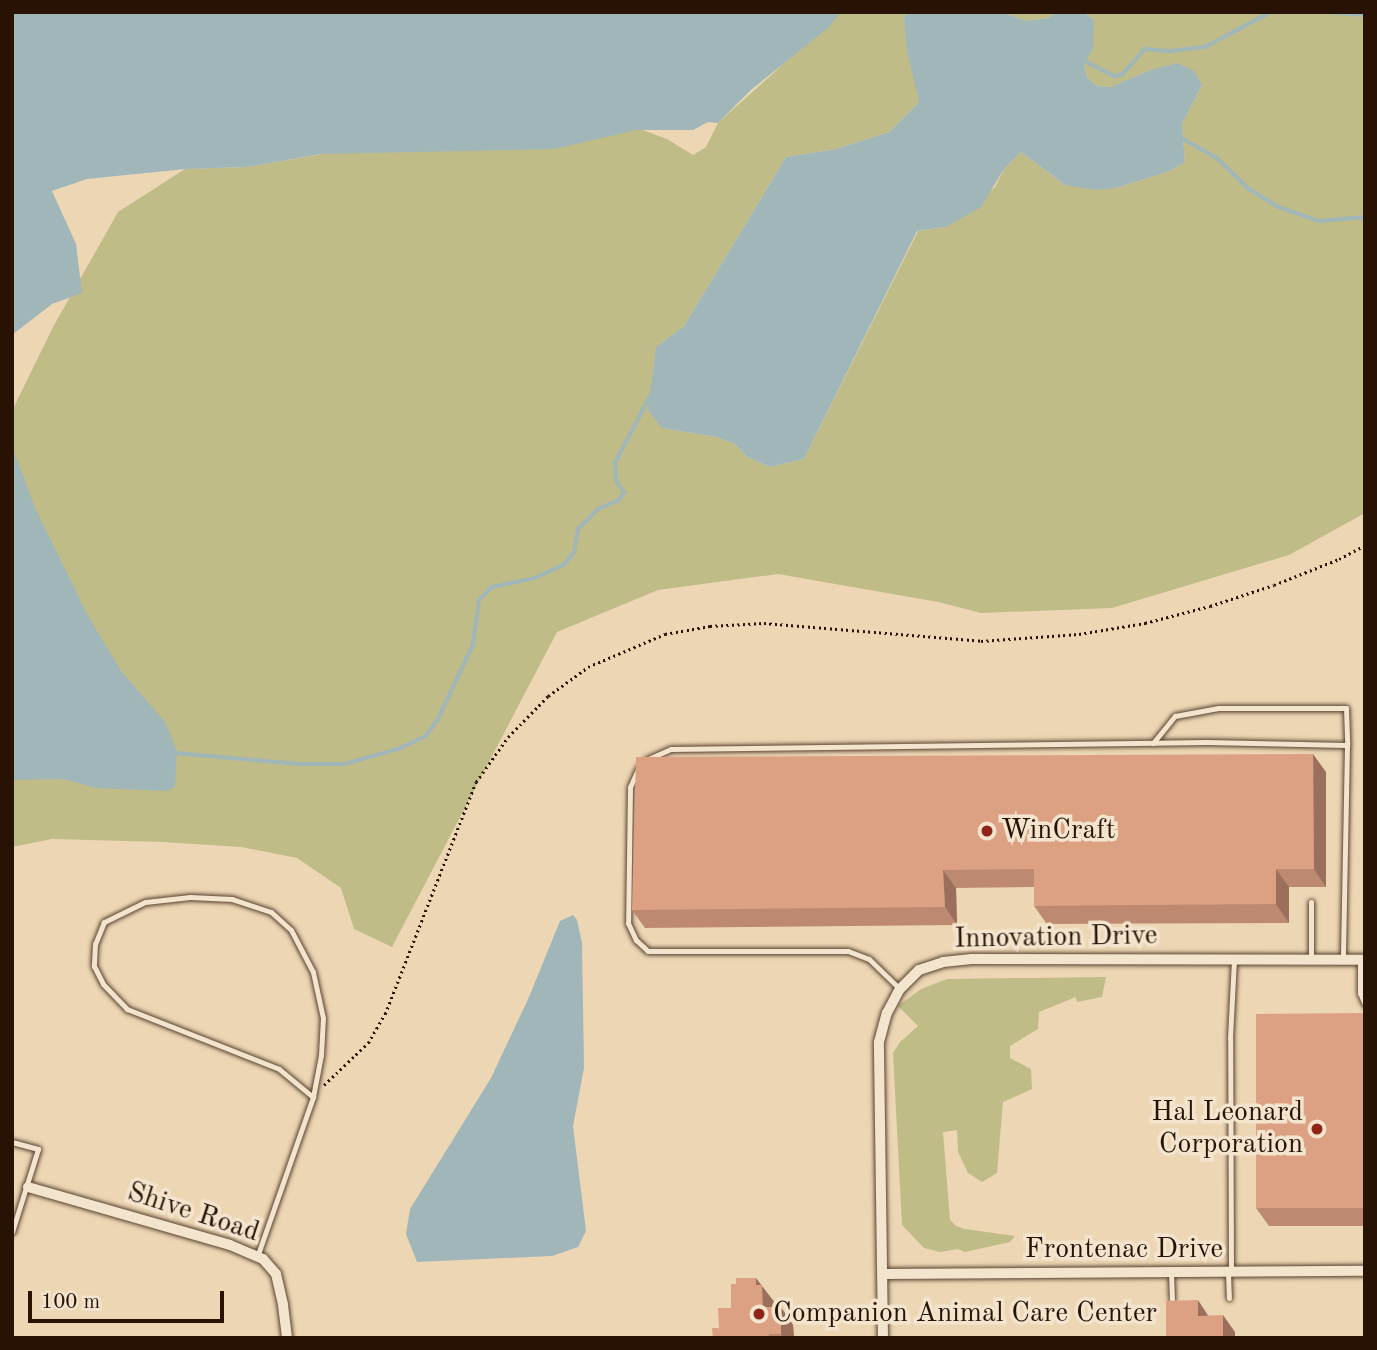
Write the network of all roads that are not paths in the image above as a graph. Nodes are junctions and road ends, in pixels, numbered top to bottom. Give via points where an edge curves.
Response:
1 (1153, 743) junction
2 (1347, 745) junction
3 (1311, 902) dead end
4 (1234, 960) junction
5 (1311, 960) junction
6 (1343, 960) junction
7 (1362, 960) edge
8 (900, 989) junction
9 (1365, 1004) edge
10 (313, 1097) junction
11 (12, 1142) edge
12 (28, 1187) junction
13 (12, 1232) edge
14 (257, 1256) junction
15 (1365, 1271) edge
16 (1171, 1272) junction
17 (1230, 1272) junction
18 (883, 1274) junction
19 (1229, 1298) dead end
20 (1172, 1299) edge
21 (287, 1338) edge
22 (883, 1338) edge

1 - 2 lane
1 - 2 lane via 1175,716 1219,708 1346,708
1 - 8 lane via 671,749 651,756 637,768 630,788 628,923 648,951 848,951 869,959
2 - 6 lane
3 - 5 lane
4 - 5 street, Innovation Drive
4 - 8 street, Innovation Drive via 943,961 919,970
4 - 17 lane
5 - 6 street, Innovation Drive
6 - 7 street, Innovation Drive
7 - 9 lane via 1360,993
8 - 18 street, Innovation Drive via 879,1042
10 - 10 lane via 279,1069 127,1009 103,985 94,966 95,944 104,922 145,902 190,897 232,899 271,912 291,930 313,972 323,1018
10 - 14 lane
11 - 12 lane via 38,1149
12 - 13 lane
12 - 14 street, Shive Road
14 - 21 street, Shive Road via 270,1264 276,1275
15 - 17 street, Frontenac Drive
16 - 17 street, Frontenac Drive
16 - 18 street, Frontenac Drive
16 - 20 lane
17 - 19 lane
18 - 22 street, Innovation Drive

